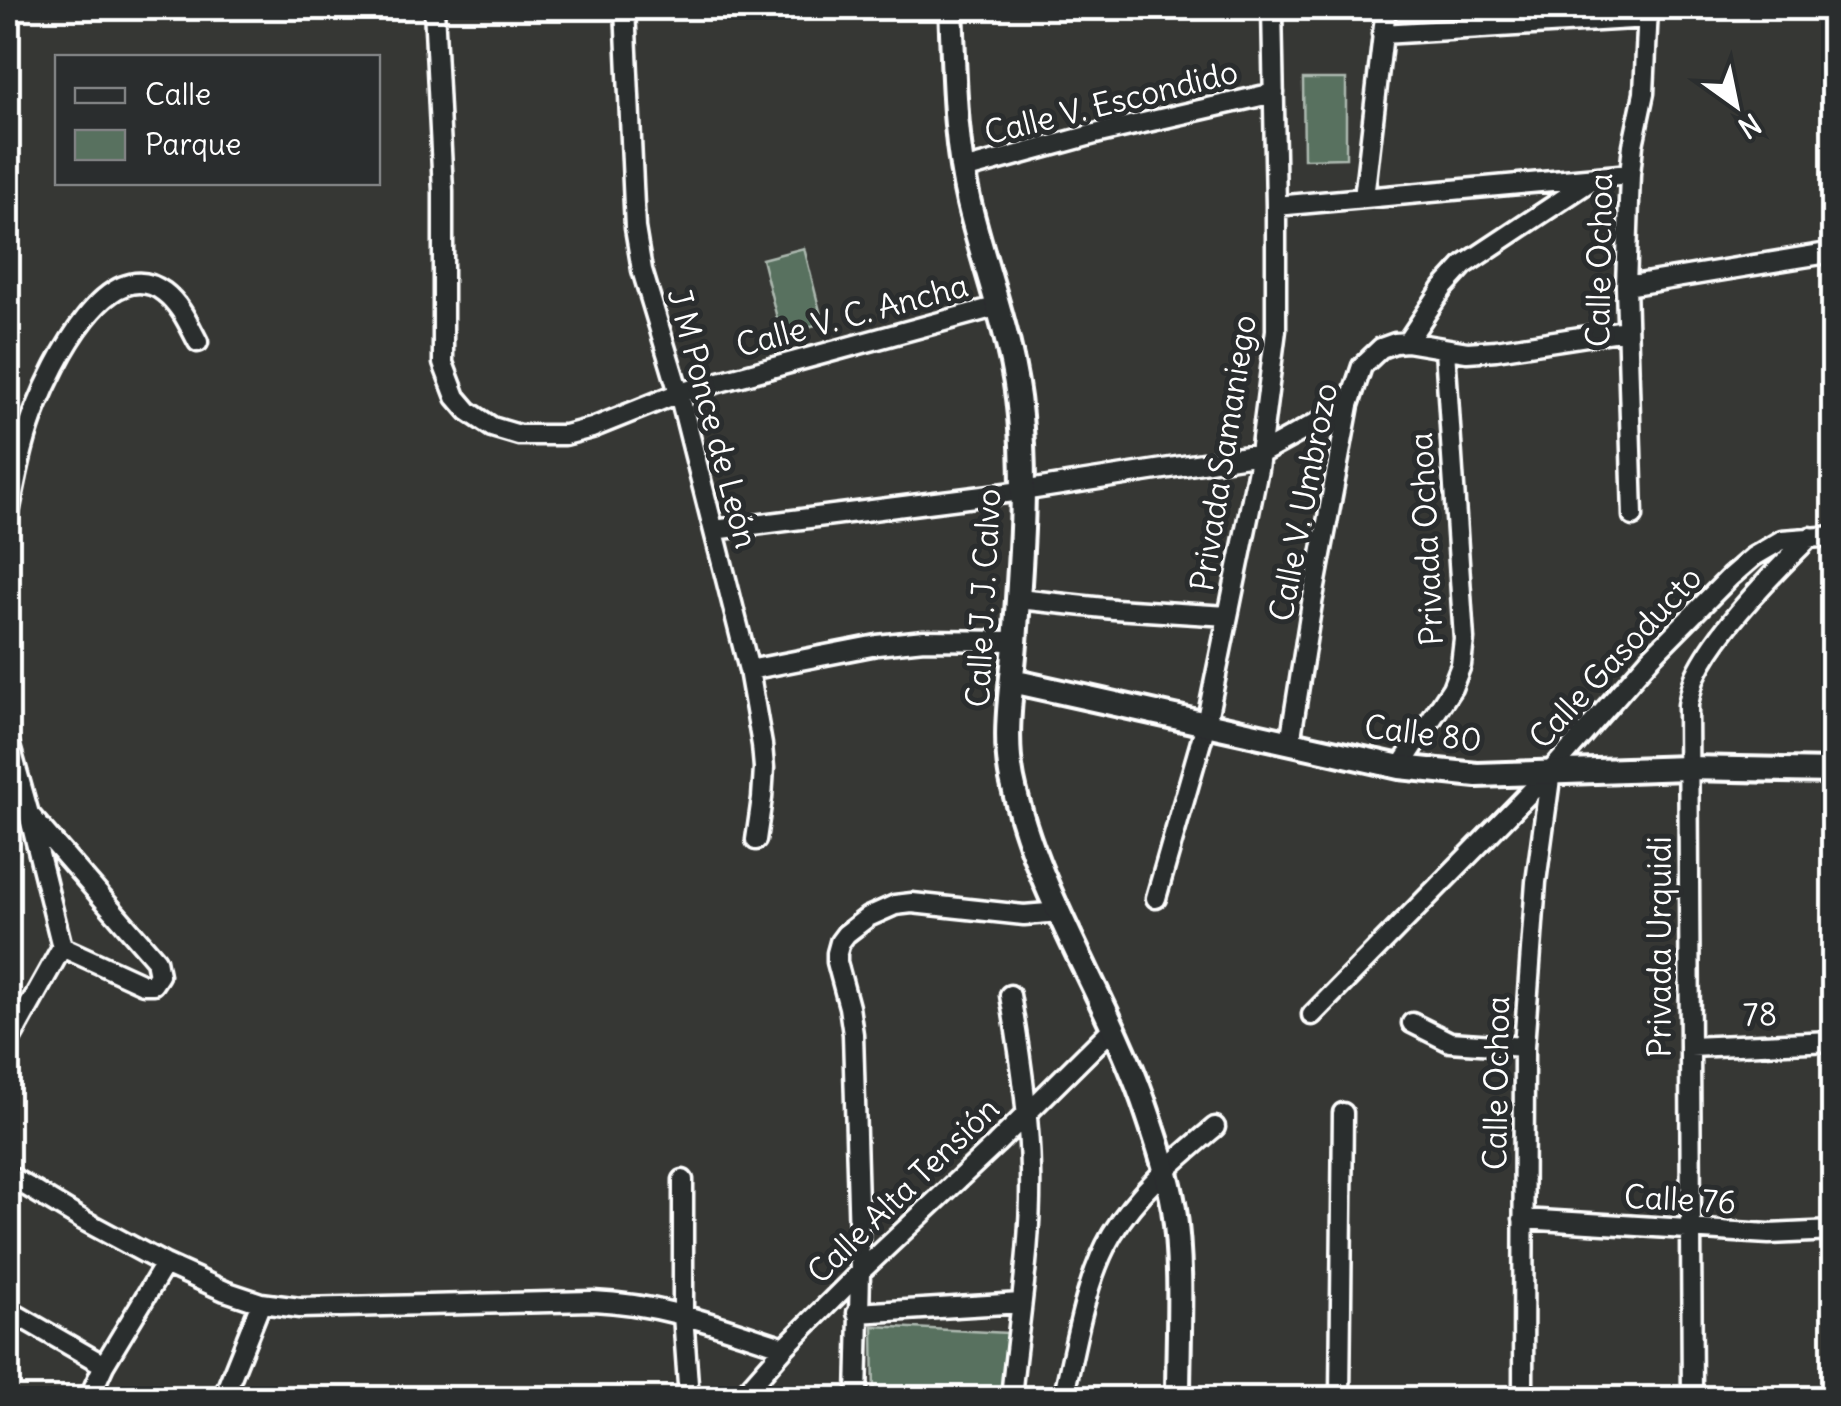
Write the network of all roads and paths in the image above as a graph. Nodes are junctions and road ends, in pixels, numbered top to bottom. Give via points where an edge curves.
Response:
1 (434, 8) edge
2 (625, 8) edge
3 (952, 8) edge
4 (1272, 8) edge
5 (1386, 8) edge
6 (1648, 13) edge
7 (1382, 34) junction
8 (1274, 93) junction
9 (962, 170) junction
10 (1630, 174) junction
11 (1596, 178) junction
12 (1364, 198) junction
13 (1276, 206) junction
14 (1834, 252) edge
15 (1626, 286) junction
16 (999, 306) junction
17 (1626, 330) junction
18 (198, 342) dead end
19 (1407, 342) junction
20 (1446, 350) junction
21 (679, 393) junction
22 (1349, 406) junction
23 (1260, 454) junction
24 (1022, 491) junction
25 (1633, 516) dead end
26 (8, 518) edge
27 (714, 530) junction
28 (1834, 536) edge
29 (1810, 537) junction
30 (1018, 599) junction
31 (1228, 616) junction
32 (1015, 642) junction
33 (748, 670) junction
34 (1012, 681) junction
35 (1206, 724) junction
36 (8, 739) edge
37 (1290, 744) junction
38 (1400, 767) junction
39 (1688, 768) junction
40 (1551, 771) junction
41 (1834, 771) edge
42 (30, 814) junction
43 (756, 840) dead end
44 (1156, 898) dead end
45 (1060, 912) junction
46 (62, 947) junction
47 (1010, 995) dead end
48 (1312, 1015) dead end
49 (1412, 1023) dead end
50 (1112, 1029) junction
51 (1834, 1042) edge
52 (8, 1044) edge
53 (1524, 1047) junction
54 (1690, 1047) junction
55 (1343, 1112) dead end
56 (1026, 1115) junction
57 (1215, 1127) dead end
58 (1164, 1170) junction
59 (8, 1176) edge
60 (683, 1180) dead end
61 (1524, 1219) junction
62 (1691, 1230) junction
63 (1834, 1231) edge
64 (165, 1264) junction
65 (860, 1272) junction
66 (1021, 1302) junction
67 (261, 1303) junction
68 (8, 1310) edge
69 (857, 1313) junction
70 (684, 1315) junction
71 (784, 1347) junction
72 (104, 1365) junction
73 (89, 1398) edge
74 (223, 1398) edge
75 (689, 1398) edge
76 (740, 1398) edge
77 (857, 1398) edge
78 (1012, 1398) edge
79 (1063, 1398) edge
80 (1178, 1398) edge
81 (1340, 1398) edge
82 (1523, 1398) edge
83 (1692, 1398) edge

1 - 21 street, Calle V. C. Ancha via 443,363 456,398 492,427 518,435 565,435
2 - 21 street, J M Ponce de León via 634,228
3 - 9 street, Calle J. J. Calvo
4 - 8 street, Privada Samaniego
5 - 7 street
6 - 7 street
6 - 10 street, Calle Ochoa via 1644,94
7 - 12 street
8 - 9 street, Calle V. Escondido
8 - 13 street, Privada Samaniego
9 - 16 street, Calle J. J. Calvo
10 - 11 street
10 - 15 street, Calle Ochoa
11 - 12 street
11 - 19 street via 1464,265
12 - 13 street
13 - 23 street, Privada Samaniego via 1276,330
14 - 15 street
15 - 17 street, Calle Ochoa
16 - 21 street, Calle V. C. Ancha
16 - 24 street, Calle J. J. Calvo via 1021,419
17 - 20 street via 1496,350
17 - 25 street, Calle Ochoa
18 - 26 street via 182,312 152,284 121,287 96,306 66,345 35,409
19 - 20 street
19 - 22 street, Calle V. Umbrozo via 1370,356
20 - 38 street, Privada Ochoa via 1464,639 1452,688
21 - 27 street, J M Ponce de León
22 - 23 street
22 - 37 street, Calle V. Umbrozo
23 - 24 street
23 - 31 street, Privada Samaniego
24 - 27 street
24 - 30 street, Calle J. J. Calvo
27 - 33 street, J M Ponce de León
28 - 29 street, Calle Gasoducto
29 - 39 street, Privada Urquidi via 1702,664 1688,705
29 - 40 street, Calle Gasoducto via 1782,540 1730,576
30 - 31 street
30 - 32 street, Calle J. J. Calvo
31 - 35 street, Privada Samaniego
32 - 33 street via 924,640
32 - 34 street, Calle J. J. Calvo
33 - 43 street, J M Ponce de León via 764,768
34 - 35 street, Calle 80
34 - 45 street, Calle J. J. Calvo via 1010,773
35 - 37 street, Calle 80
35 - 44 street, Privada Samaniego
36 - 42 street
37 - 38 street, Calle 80
38 - 40 street, Calle 80 via 1476,775
39 - 40 street, Calle 80
39 - 41 street, Calle 80
39 - 54 street, Privada Urquidi
40 - 48 street, Calle Gasoducto
40 - 53 street, Calle Ochoa
42 - 46 street
42 - 46 street via 156,960 160,975 143,984
45 - 50 street, Calle J. J. Calvo
45 - 65 street via 1024,916 895,904 854,926 840,942 837,962 853,1034
46 - 52 street
47 - 56 street
49 - 53 street via 1450,1042
50 - 56 street, Calle Alta Tensión
50 - 58 street, Calle J. J. Calvo
51 - 54 street, 78
53 - 61 street, Calle Ochoa
54 - 62 street, Privada Urquidi
55 - 81 street
56 - 65 street, Calle Alta Tensión
56 - 66 street via 1030,1174
57 - 58 street
58 - 79 street via 1100,1259
58 - 80 street, Calle J. J. Calvo via 1177,1240
59 - 64 street
60 - 70 street
61 - 62 street, Calle 76
61 - 82 street, Calle Ochoa
62 - 63 street, Calle 76
62 - 83 street, Privada Urquidi
64 - 67 street
64 - 72 street
65 - 69 street
65 - 71 street, Calle Alta Tensión
66 - 69 street
66 - 78 street
67 - 70 street via 300,1308 594,1301
67 - 74 street
68 - 72 street
69 - 77 street
70 - 71 street
70 - 75 street
71 - 76 street, Calle Alta Tensión
72 - 73 street

